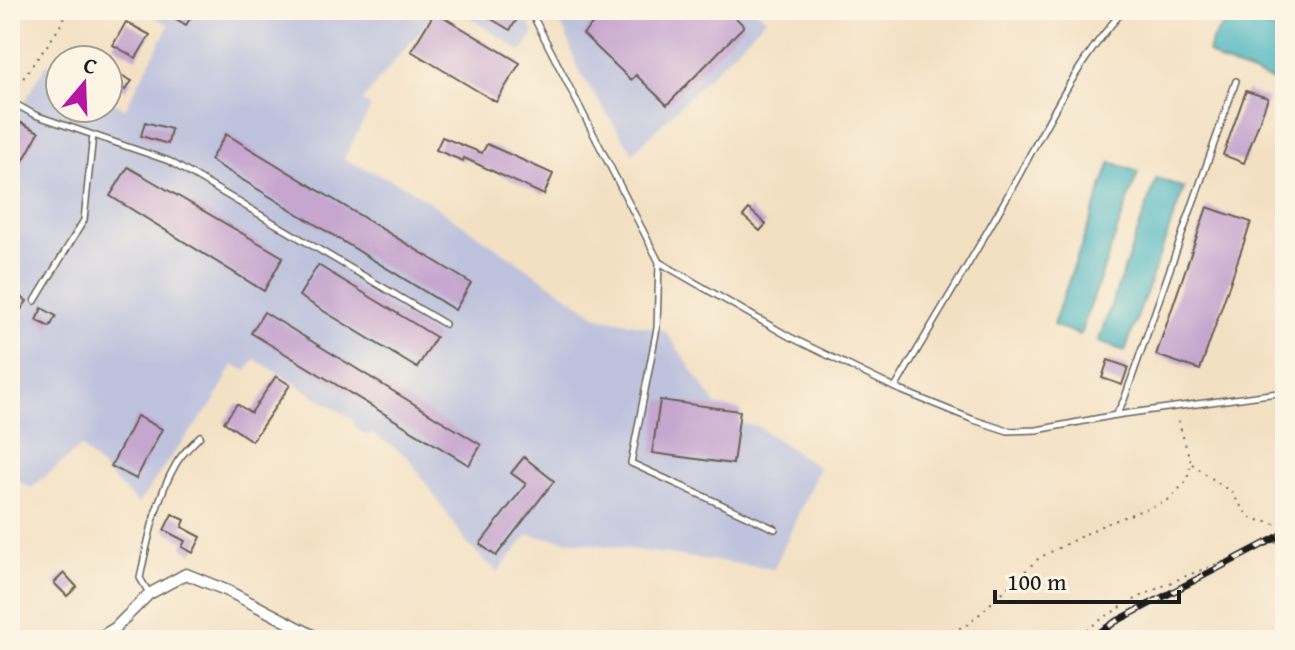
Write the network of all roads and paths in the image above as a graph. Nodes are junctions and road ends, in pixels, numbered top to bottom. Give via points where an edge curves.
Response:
1 (68, 10) edge
2 (530, 10) edge
3 (1124, 10) edge
4 (1236, 81) dead end
5 (10, 100) edge
6 (93, 135) junction
7 (659, 262) junction
8 (35, 301) dead end
9 (445, 324) dead end
10 (895, 388) junction
11 (1285, 392) edge
12 (1174, 409) junction
13 (1116, 415) junction
14 (200, 436) dead end
15 (1191, 463) junction
16 (1285, 526) edge
17 (775, 529) dead end
18 (1285, 539) edge
19 (149, 594) junction
20 (95, 640) edge
21 (322, 640) edge
22 (949, 640) edge
23 (1074, 640) edge

1 - 5 path via 52,43 28,67
2 - 7 lane
3 - 10 lane via 1069,85
4 - 13 lane
5 - 6 lane via 35,115
6 - 8 lane via 84,220
6 - 9 lane via 169,161
7 - 10 lane via 790,337
7 - 17 lane via 657,328 631,463
10 - 13 lane via 1008,431
11 - 12 lane
12 - 13 lane
12 - 15 path
14 - 19 lane via 177,462 165,488 140,578
15 - 16 path via 1232,493 1253,519
15 - 22 path via 1187,481 1168,500 1039,558
18 - 23 path via 1210,565 1140,598
19 - 20 street
19 - 21 street via 186,574

